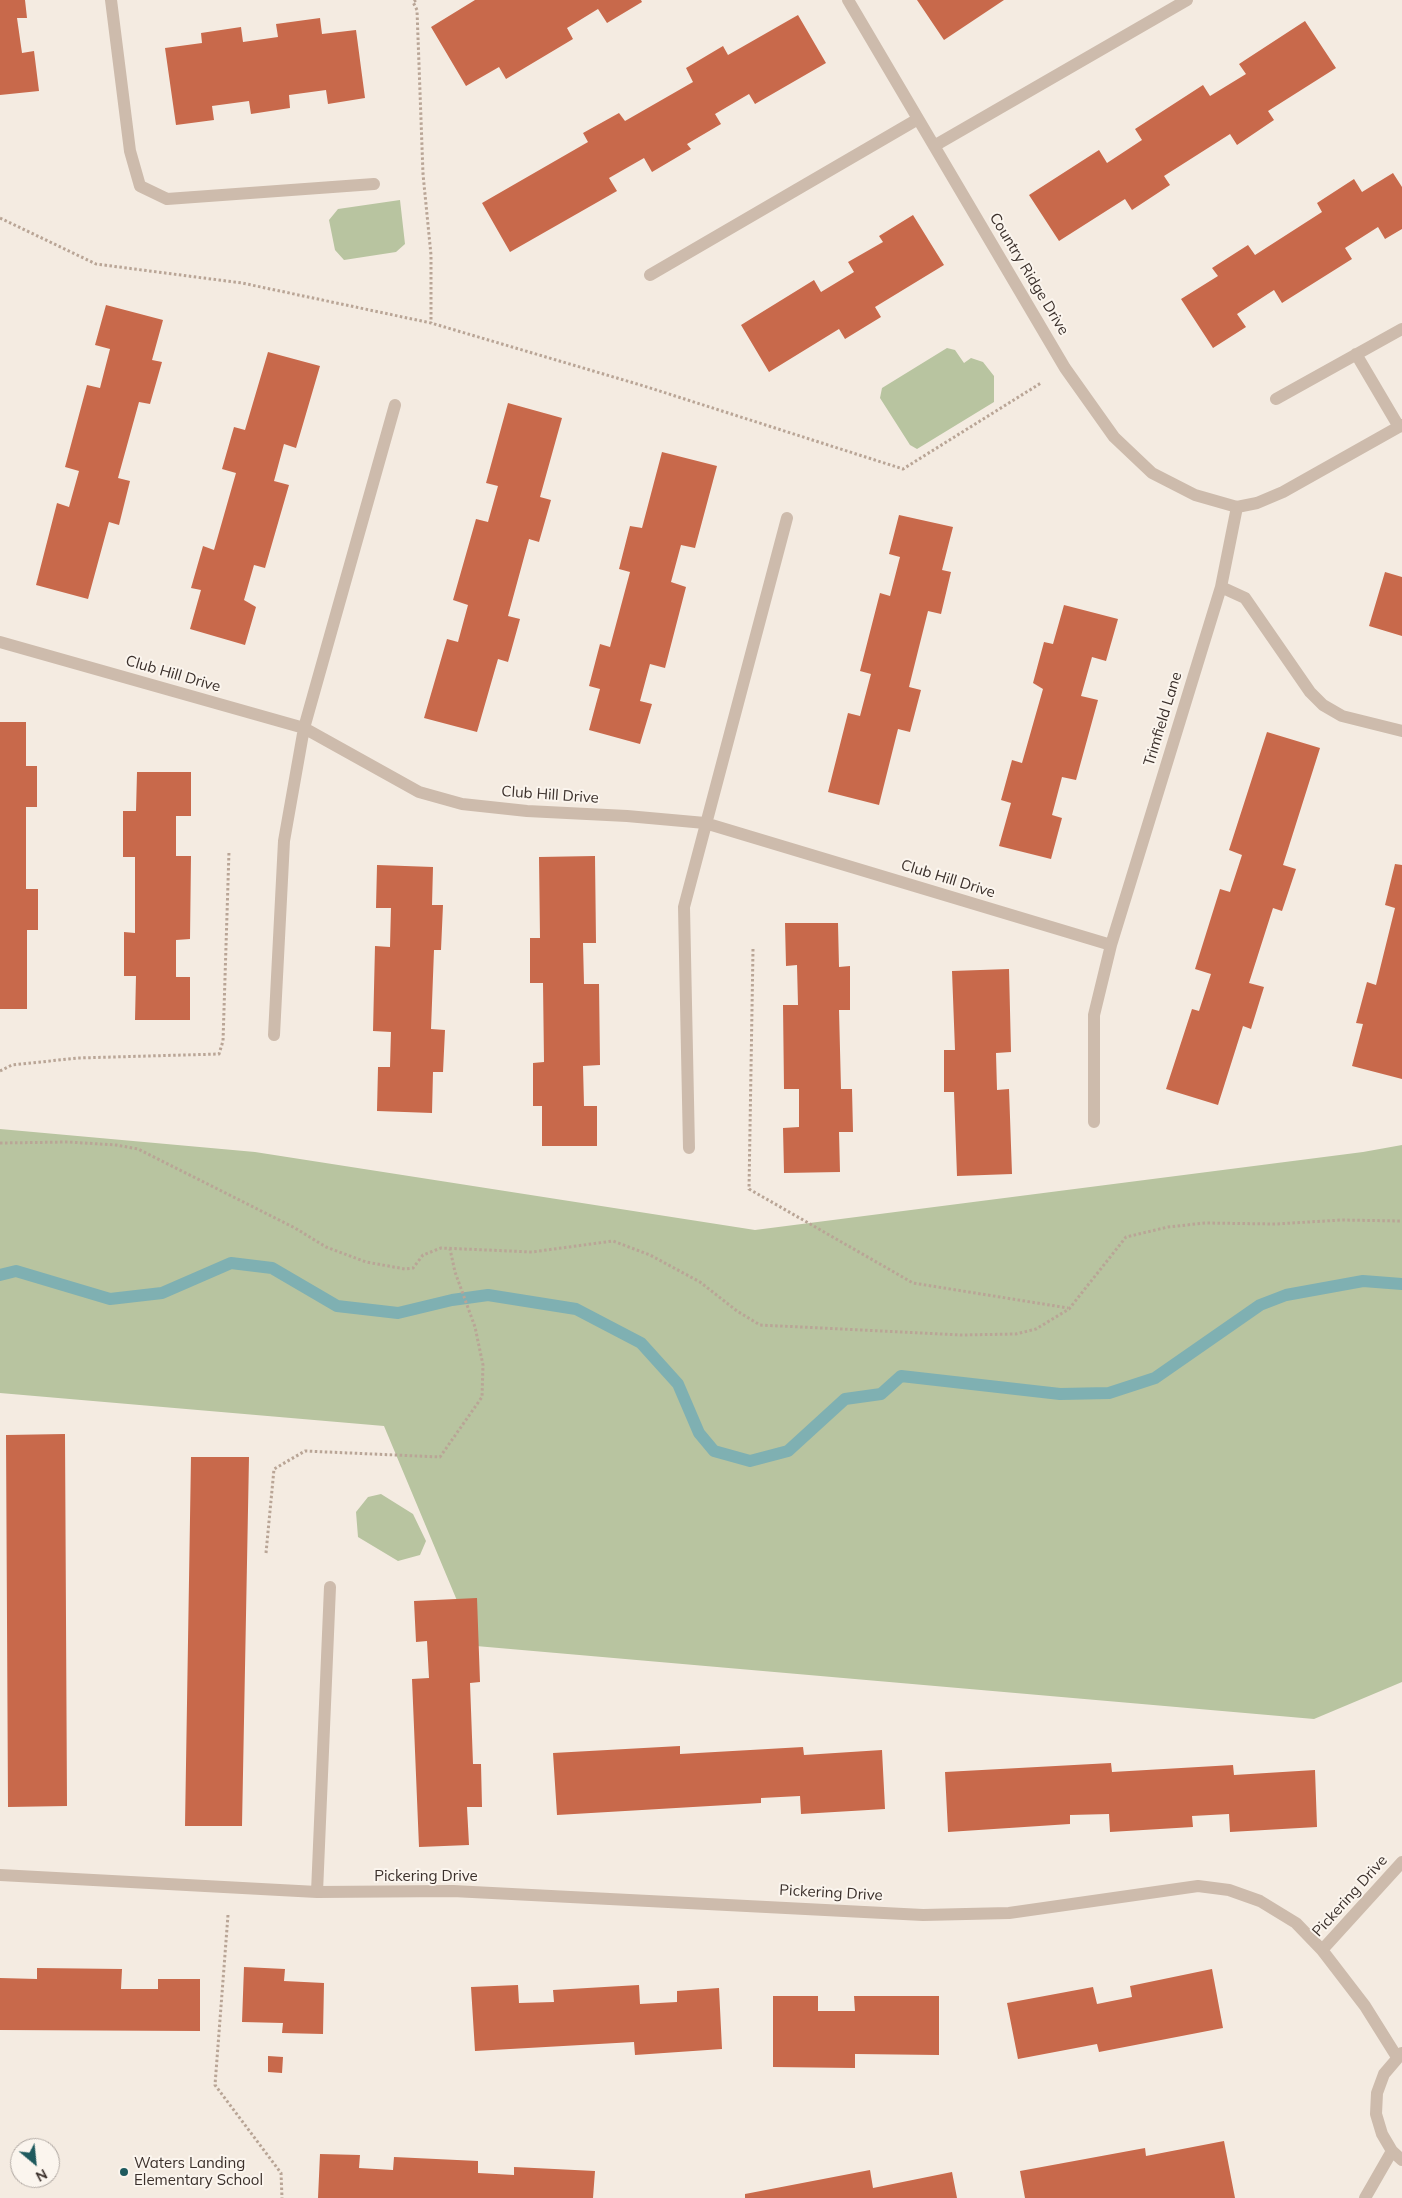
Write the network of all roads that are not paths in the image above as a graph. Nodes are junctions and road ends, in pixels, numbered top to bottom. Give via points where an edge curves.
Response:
1 (111, 0) edge
2 (848, 0) edge
3 (1187, 0) edge
4 (918, 119) junction
5 (934, 146) junction
6 (374, 184) dead end
7 (650, 276) dead end
8 (1402, 329) edge
9 (1356, 354) junction
10 (1276, 399) dead end
11 (395, 405) dead end
12 (1400, 426) edge
13 (1237, 507) junction
14 (787, 518) dead end
15 (1221, 587) junction
16 (0, 642) edge
17 (304, 728) junction
18 (1402, 731) edge
19 (705, 823) junction
20 (1111, 945) junction
21 (274, 1035) dead end
22 (1094, 1122) dead end
23 (689, 1148) dead end
24 (330, 1587) dead end
25 (1402, 1862) edge
26 (0, 1875) edge
27 (317, 1892) junction
28 (1322, 1950) junction
29 (1399, 2055) edge
30 (1397, 2156) edge
31 (1365, 2198) edge

1 - 6 street via 130,151 140,186 167,199
2 - 4 street, Country Ridge Drive
3 - 5 street
4 - 5 street, Country Ridge Drive
4 - 7 street
5 - 13 street, Country Ridge Drive via 1065,368 1114,437 1152,473 1194,495
8 - 9 street
9 - 10 street
9 - 12 street
11 - 17 street
12 - 13 street via 1283,492
13 - 15 street, Trimfield Lane
14 - 19 street
15 - 18 street via 1245,598 1310,692 1323,704 1342,716
15 - 20 street, Trimfield Lane
16 - 17 street, Club Hill Drive
17 - 19 street, Club Hill Drive via 419,792 462,804
17 - 21 street via 284,841
19 - 20 street, Club Hill Drive
19 - 23 street via 684,907
20 - 22 street, Trimfield Lane via 1094,1015
24 - 27 street
25 - 28 street, Pickering Drive
26 - 27 street, Pickering Drive
27 - 28 street, Pickering Drive via 453,1891 923,1915 1009,1913 1198,1886 1229,1890 1260,1901 1296,1923
28 - 29 street, Pickering Drive
29 - 30 street via 1384,2074 1377,2093 1376,2114 1382,2134
30 - 31 street

